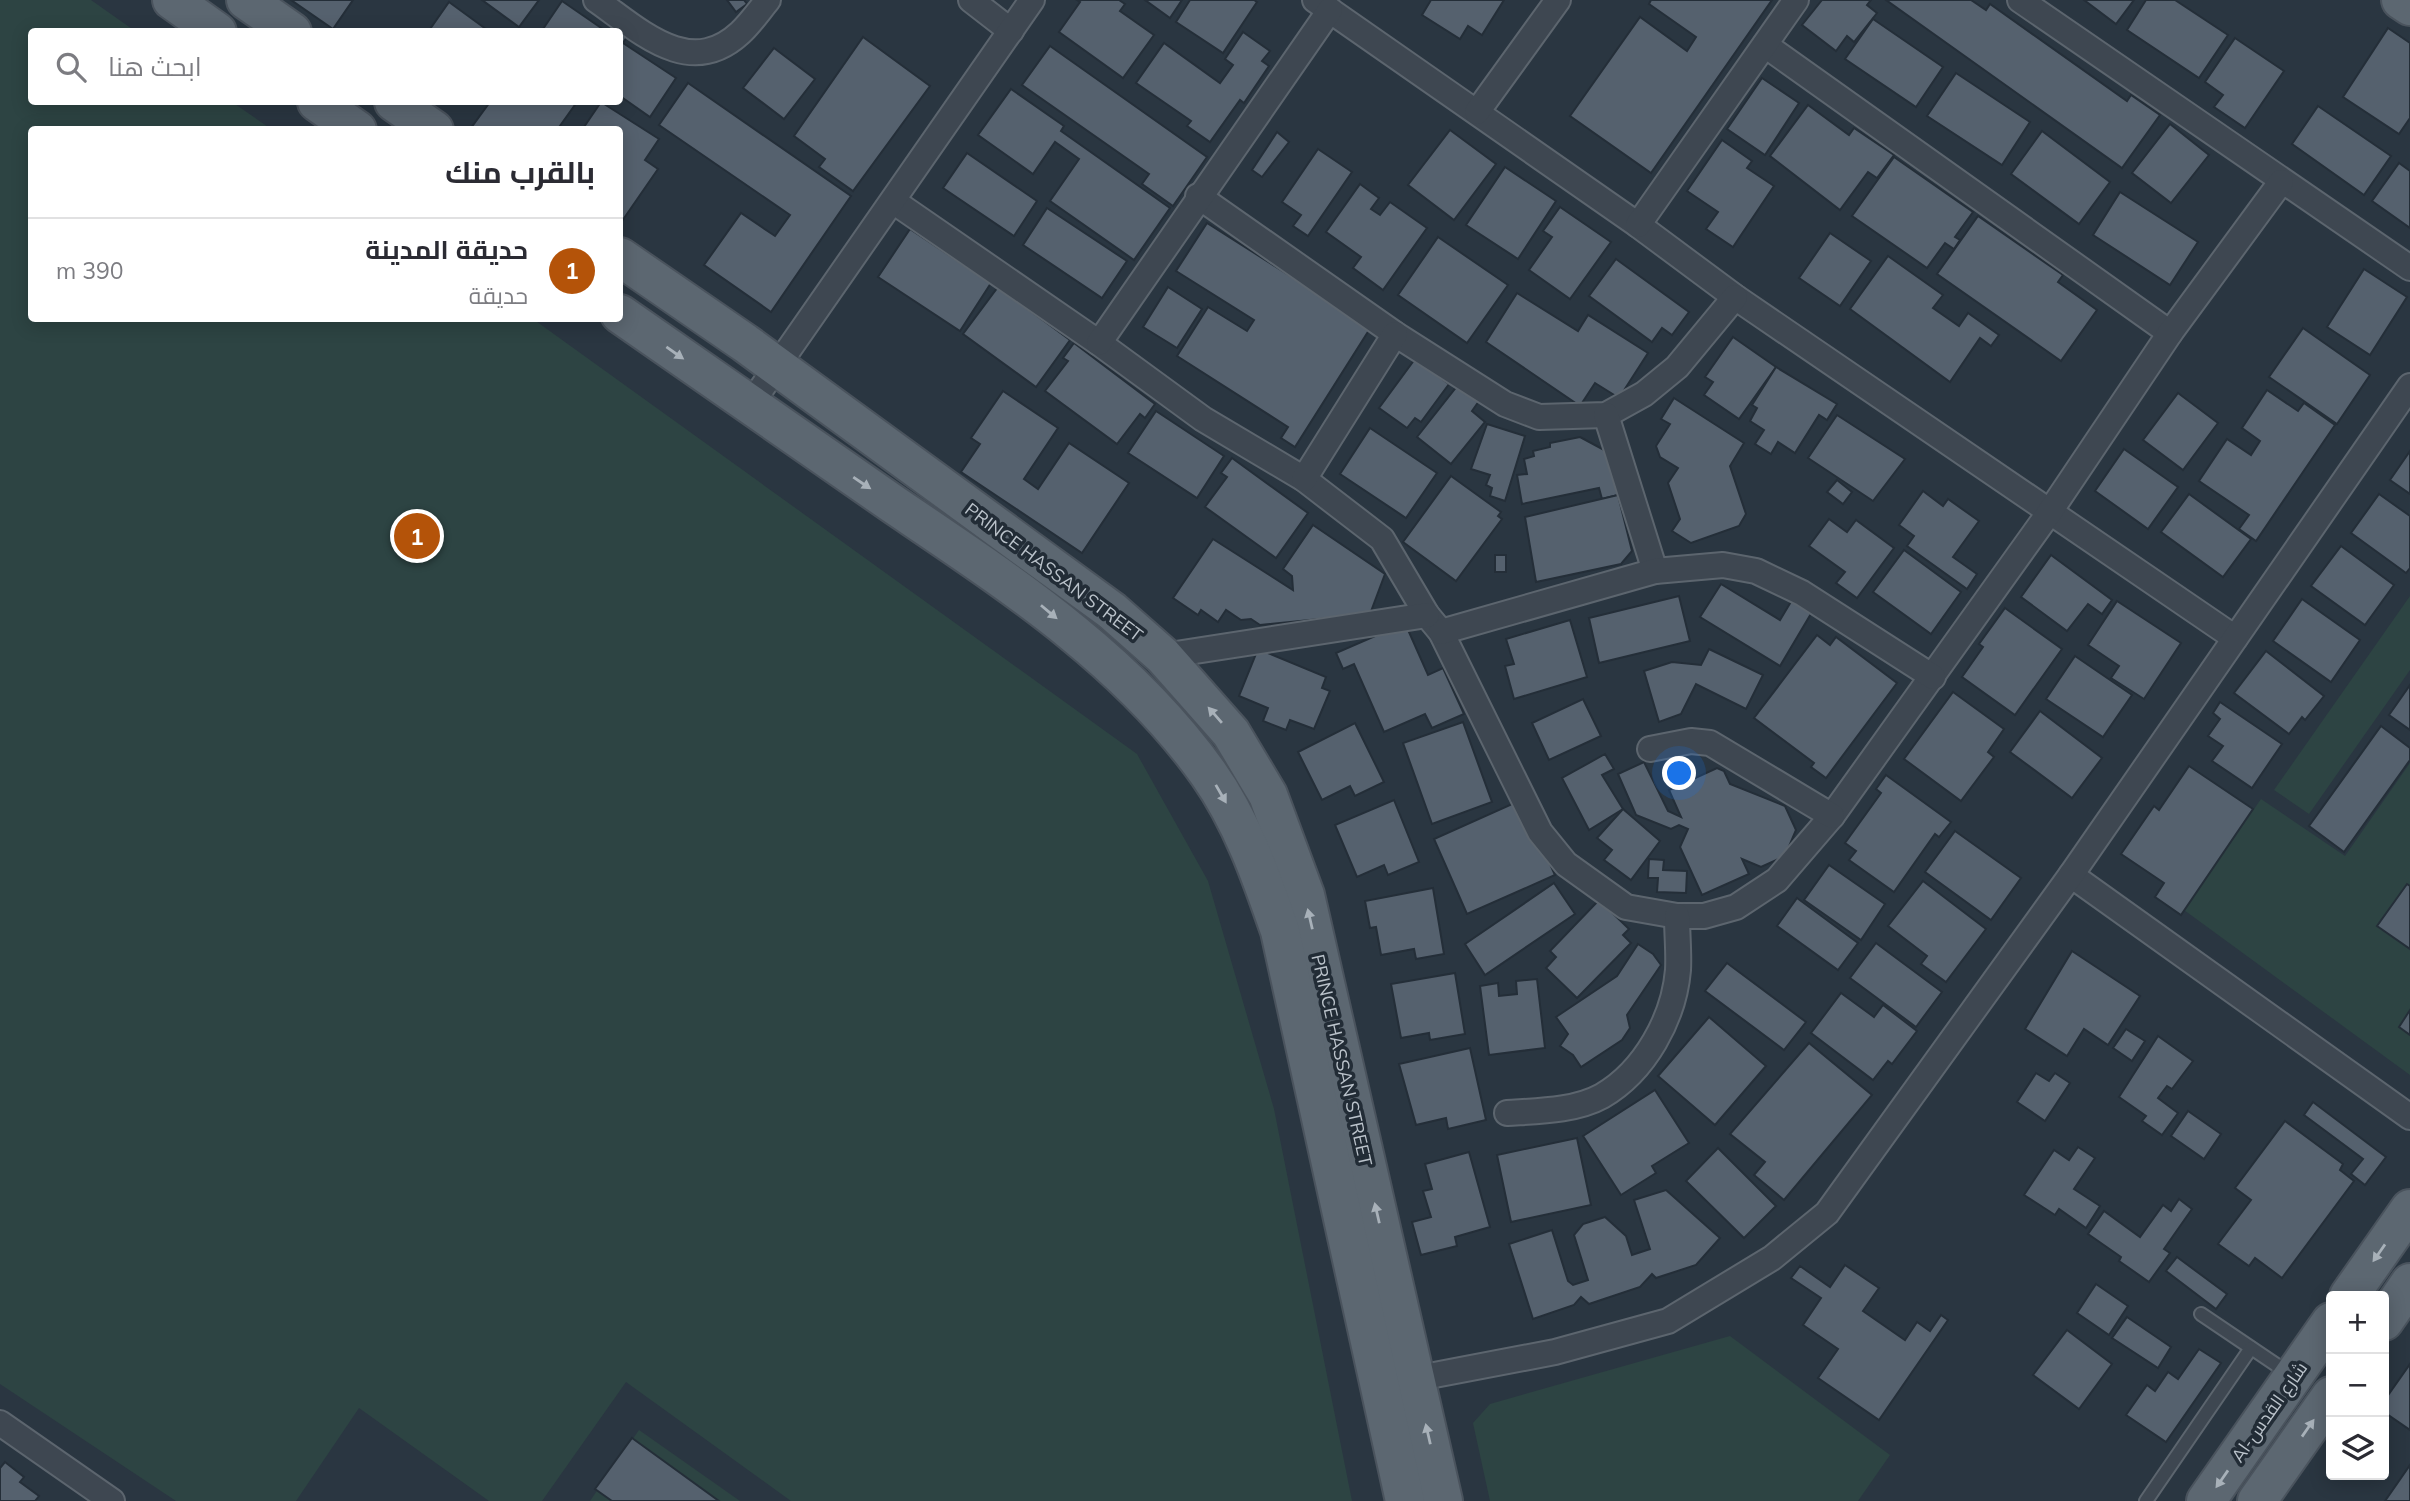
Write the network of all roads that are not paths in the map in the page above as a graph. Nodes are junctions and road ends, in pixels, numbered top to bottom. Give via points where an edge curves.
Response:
1 (172, 0) edge
2 (246, 0) edge
3 (596, 0) edge
4 (768, 0) edge
5 (971, 0) edge
6 (1032, 0) edge
7 (1558, 0) edge
8 (1796, 0) edge
9 (2020, 0) edge
10 (2401, 0) edge
11 (1322, 5) edge
12 (2410, 6) edge
13 (211, 28) edge
14 (286, 28) edge
15 (1011, 31) junction
16 (1765, 45) junction
17 (321, 105) edge
18 (398, 105) edge
19 (1477, 113) junction
20 (351, 126) edge
21 (428, 126) edge
22 (2281, 182) junction
23 (1198, 196) junction
24 (892, 201) junction
25 (1637, 225) junction
26 (623, 259) edge
27 (2410, 268) edge
28 (1735, 297) junction
29 (623, 316) edge
30 (2170, 333) junction
31 (1395, 334) junction
32 (1099, 342) junction
33 (776, 368) junction
34 (2410, 386) edge
35 (750, 405) junction
36 (1606, 415) junction
37 (1304, 479) junction
38 (2049, 513) junction
39 (1655, 571) junction
40 (1434, 624) junction
41 (2235, 638) junction
42 (1163, 656) junction
43 (1933, 677) junction
44 (1650, 749) dead end
45 (1832, 817) junction
46 (2071, 875) junction
47 (1677, 916) junction
48 (1507, 1113) dead end
49 (2410, 1117) edge
50 (2410, 1209) edge
51 (2410, 1283) edge
52 (2353, 1291) edge
53 (2201, 1314) dead end
54 (2389, 1314) edge
55 (2326, 1329) edge
56 (2251, 1348) junction
57 (2294, 1376) junction
58 (1399, 1382) junction
59 (2326, 1403) edge
60 (0, 1423) edge
61 (112, 1501) edge
62 (1405, 1501) edge
63 (1443, 1501) edge
64 (2146, 1501) edge
65 (2206, 1501) edge
66 (2257, 1501) edge

1 - 13 main road
2 - 14 main road
3 - 4 street via 663,46 694,53 717,49 739,34
5 - 15 street
6 - 15 street
7 - 19 street
8 - 16 street
9 - 22 street
10 - 12 main road
11 - 19 street
11 - 23 street
15 - 24 street
16 - 25 street
16 - 30 street
17 - 20 main road
18 - 21 main road
19 - 25 street
22 - 27 street
22 - 30 street
23 - 31 street
23 - 32 street
24 - 32 street
24 - 33 street
25 - 28 street
26 - 33 main road, PRINCE HASSAN STREET
28 - 36 street via 1677,367 1644,394
28 - 38 street
29 -> 35 main road, PRINCE HASSAN STREET
30 - 38 street
31 - 36 street via 1505,404 1539,417
31 - 37 street
32 - 37 street via 1203,419
33 - 35 street
33 - 42 main road, PRINCE HASSAN STREET via 1112,611
34 - 41 street
35 -> 58 main road, PRINCE HASSAN STREET via 1041,605 1157,709 1209,774 1249,844 1280,931
36 - 39 street
37 - 40 street via 1382,539
38 - 41 street
38 - 43 street
39 - 40 street
39 - 43 street via 1723,565 1756,571 1802,593
40 - 42 street
40 - 47 street via 1540,832 1566,864 1626,907
41 - 46 street
58 -> 42 main road, PRINCE HASSAN STREET via 1305,895 1268,794 1231,733
43 - 45 street
44 - 45 street via 1691,741 1710,743
45 - 47 street via 1777,880 1736,906 1704,916
46 - 49 street
46 - 58 street via 1827,1213 1772,1258 1668,1321 1555,1352
47 - 48 street via 1678,971 1671,1003 1658,1036 1633,1071 1601,1097 1563,1108
50 -> 52 main road
51 - 54 main road
53 - 56 lane
55 - 57 main road, Al-شارع القدس
56 - 57 lane
56 - 64 lane
57 -> 65 main road, Al-شارع القدس
58 - 62 main road, PRINCE HASSAN STREET
63 -> 58 main road, PRINCE HASSAN STREET
66 -> 59 main road
60 - 61 street

